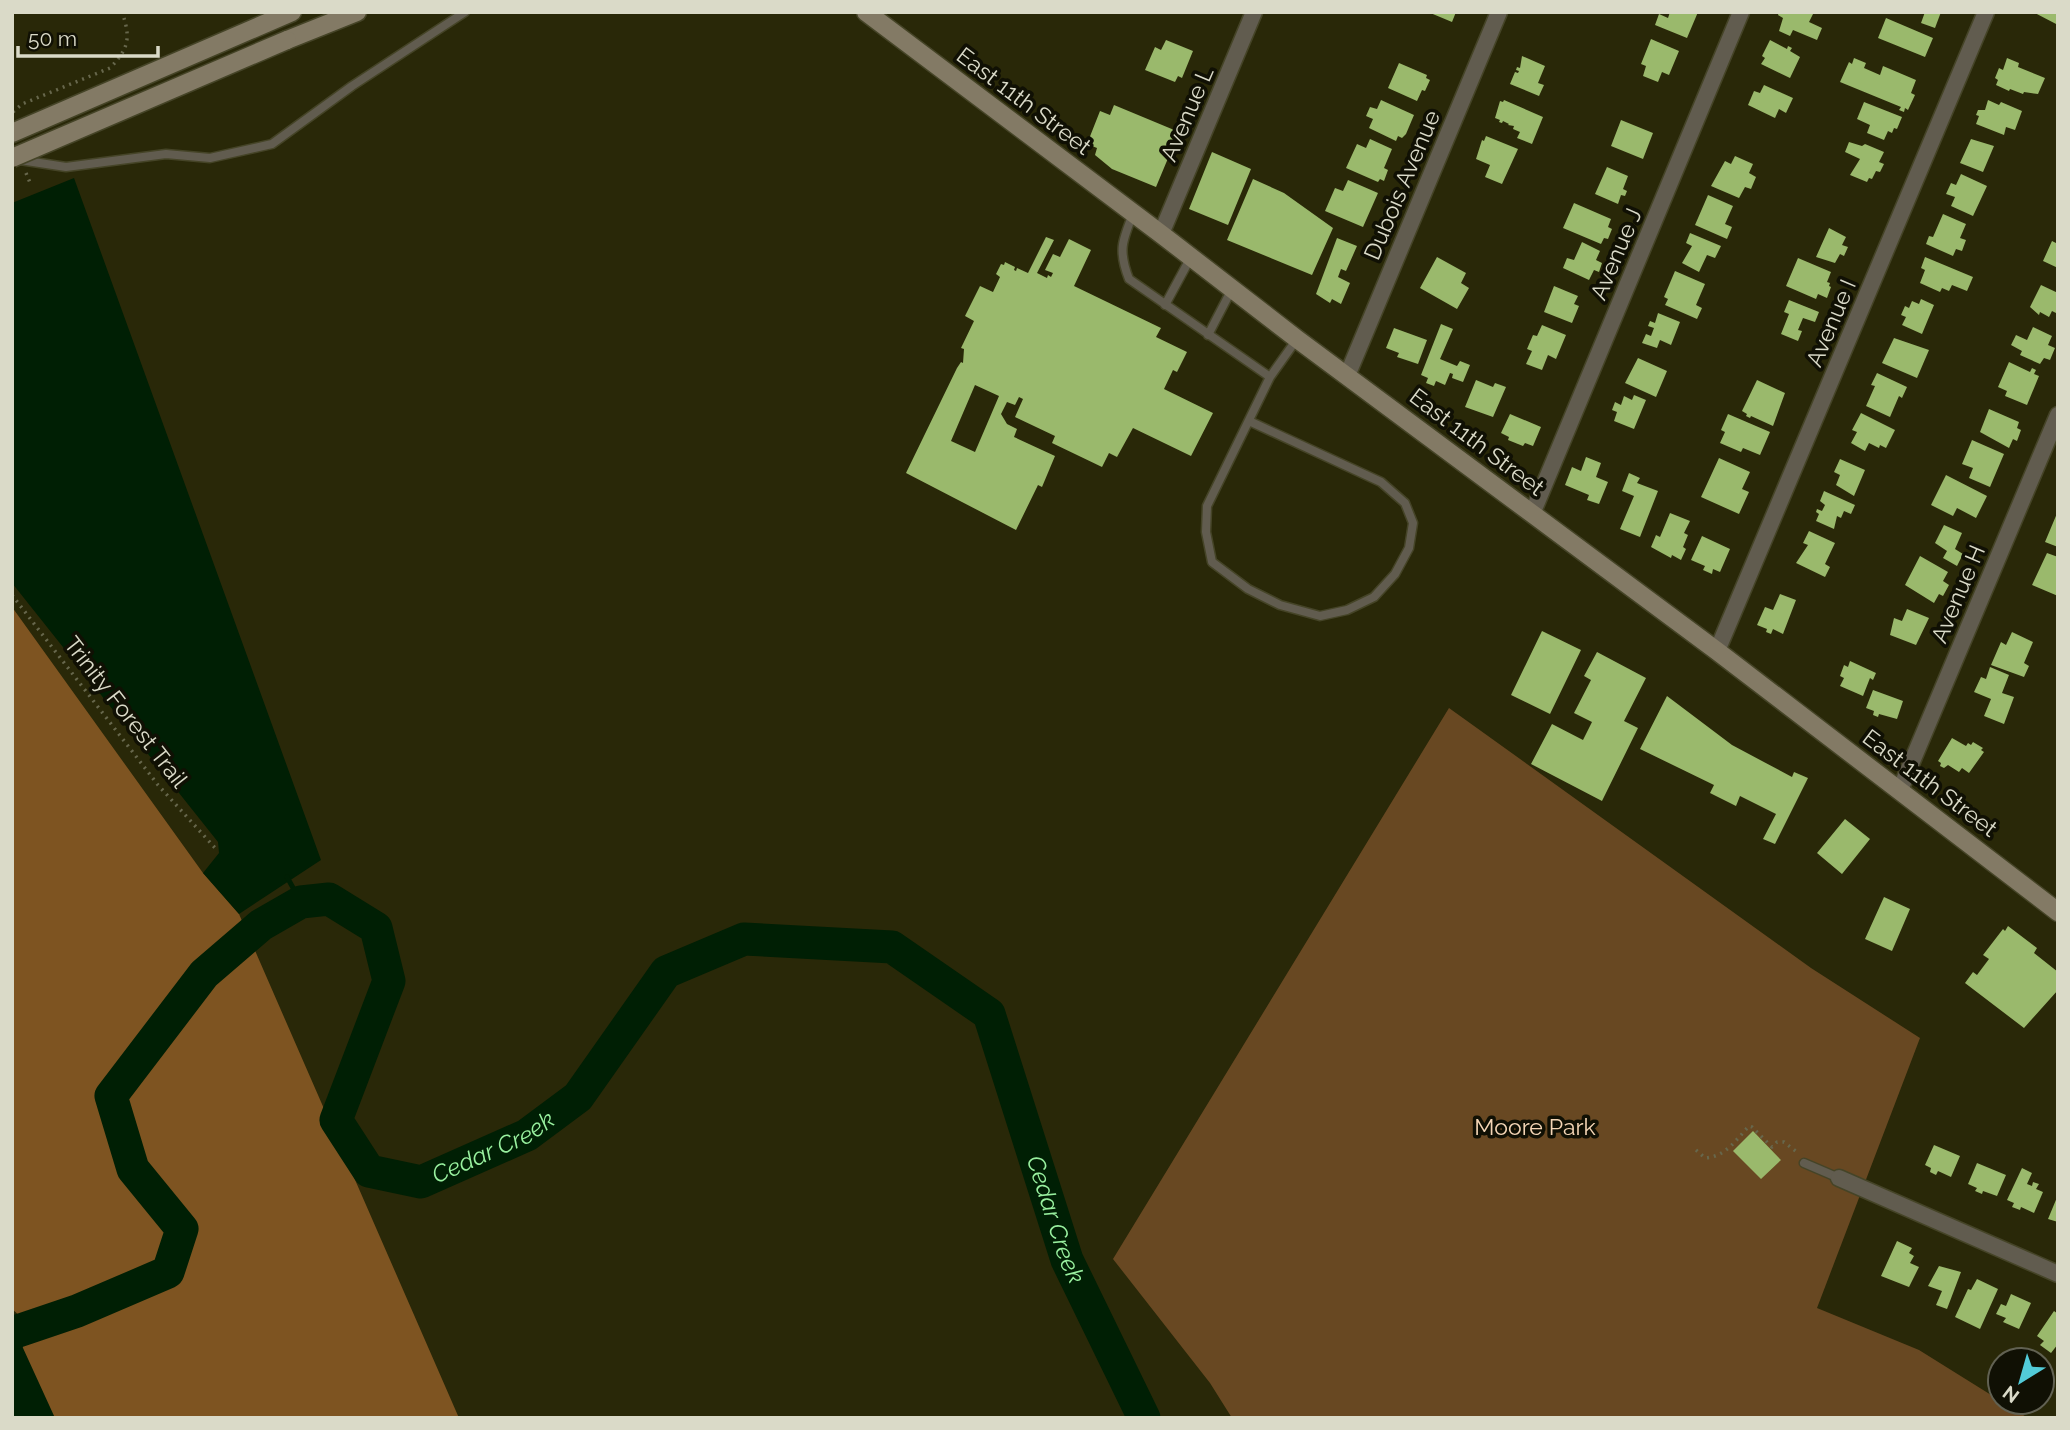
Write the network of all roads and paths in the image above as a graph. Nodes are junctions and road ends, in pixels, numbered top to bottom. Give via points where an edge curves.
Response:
1 (122, 12) edge
2 (357, 12) edge
3 (465, 12) edge
4 (866, 12) edge
5 (1254, 12) edge
6 (1499, 12) edge
7 (1741, 12) edge
8 (1986, 12) edge
9 (286, 15) edge
10 (12, 115) edge
11 (12, 133) edge
12 (16, 159) edge
13 (1133, 214) junction
14 (1161, 234) junction
15 (1191, 257) junction
16 (1232, 289) junction
17 (1165, 305) junction
18 (1208, 335) junction
19 (1297, 339) junction
20 (1348, 376) junction
21 (1270, 377) junction
22 (2058, 415) edge
23 (1249, 421) junction
24 (1532, 514) junction
25 (12, 595) edge
26 (1717, 651) junction
27 (1900, 790) junction
28 (216, 849) dead end
29 (2058, 912) edge
30 (1696, 1150) dead end
31 (1804, 1163) joint
32 (1839, 1178) joint
33 (2058, 1274) edge

1 - 10 path via 128,40 110,68 22,104
2 - 12 street, bridge
3 - 12 lane via 272,144 210,158 166,154 66,167
4 - 13 street, East 11th Street
5 - 14 street, Avenue L
6 - 20 street, Dubois Avenue
7 - 24 street, Avenue J
8 - 26 street, Avenue I
9 - 11 street
13 - 14 street, East 11th Street
13 - 17 lane via 1122,239 1122,260 1129,279
14 - 15 street, East 11th Street
15 - 16 street, East 11th Street
15 - 17 lane
16 - 18 lane
16 - 19 street, East 11th Street
17 - 18 lane
18 - 21 lane
19 - 20 street, East 11th Street
19 - 21 lane
20 - 24 street, East 11th Street
21 - 23 lane
22 - 27 street, Avenue H
23 - 23 lane via 1207,506 1212,562 1248,589 1280,605 1320,616 1374,597 1395,574 1409,548 1413,523 1405,503 1381,482
24 - 26 street, East 11th Street
25 - 28 path, Trinity Forest Trail via 158,785
26 - 27 street, East 11th Street
27 - 29 street, East 11th Street
30 - 31 path via 1705,1157 1716,1157 1752,1126 1772,1147 1784,1142 1792,1147
31 - 32 lane
32 - 33 street

